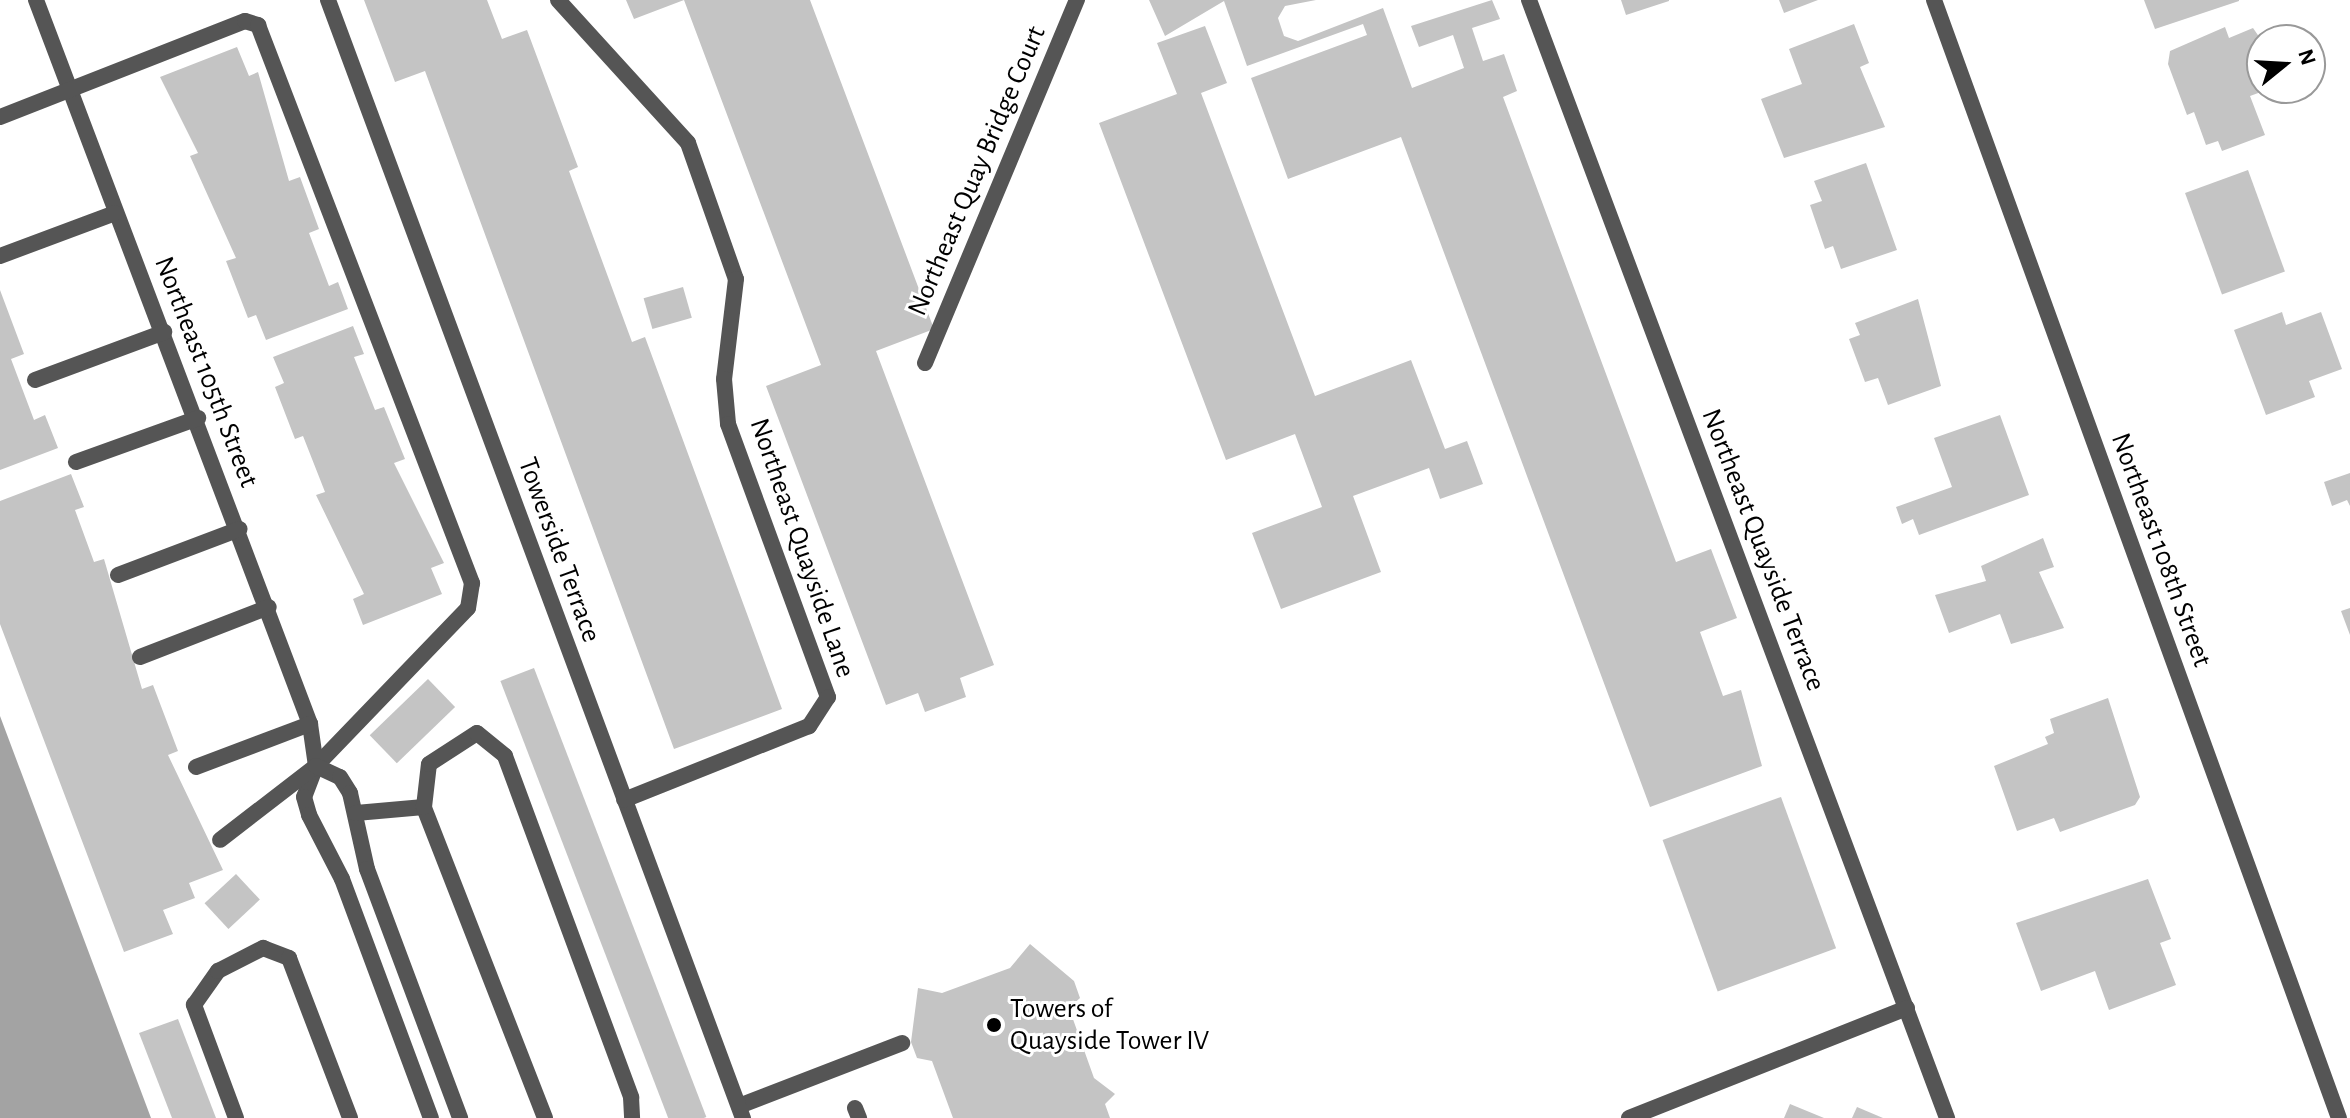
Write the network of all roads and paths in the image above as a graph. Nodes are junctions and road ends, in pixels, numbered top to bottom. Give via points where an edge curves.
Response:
1 (36, 0) edge
2 (328, 0) edge
3 (558, 0) edge
4 (1077, 0) edge
5 (1529, 0) edge
6 (1934, 0) edge
7 (70, 91) junction
8 (0, 117) edge
9 (115, 213) junction
10 (0, 256) edge
11 (164, 332) junction
12 (925, 363) dead end
13 (35, 380) dead end
14 (198, 418) junction
15 (76, 462) dead end
16 (240, 529) junction
17 (118, 575) dead end
18 (269, 607) junction
19 (140, 657) dead end
20 (310, 724) junction
21 (316, 766) junction
22 (196, 767) dead end
23 (624, 800) junction
24 (424, 807) junction
25 (356, 813) junction
26 (220, 840) dead end
27 (1907, 1008) junction
28 (902, 1043) dead end
29 (741, 1112) edge
30 (236, 1118) edge
31 (350, 1118) edge
32 (431, 1118) edge
33 (460, 1118) edge
34 (545, 1118) edge
35 (632, 1118) edge
36 (1629, 1118) edge
37 (1947, 1118) edge
38 (2339, 1118) edge

1 - 7 street, Northeast 105th Street
2 - 23 street, Towerside Terrace
3 - 23 street, Northeast Quayside Lane via 688,143 736,279 724,379 728,424 828,697 809,726
4 - 12 street, Northeast Quay Bridge Court
5 - 27 street, Northeast Quayside Terrace
6 - 38 street, Northeast 108th Street
7 - 8 street
7 - 9 street, Northeast 105th Street
7 - 21 street via 245,21 258,25 472,583 468,608
9 - 10 street
9 - 11 street, Northeast 105th Street
11 - 13 street
11 - 14 street, Northeast 105th Street
14 - 15 street
14 - 16 street, Northeast 105th Street
16 - 17 street
16 - 18 street, Northeast 105th Street
18 - 19 street
18 - 20 street, Northeast 105th Street
20 - 21 street, Northeast 105th Street
20 - 22 street
21 - 25 street via 340,777
21 - 26 street
21 - 32 street via 304,797 309,815 342,879
23 - 29 street, Towerside Terrace
24 - 25 street
24 - 34 street
24 - 35 street via 429,764 452,742 477,733 505,756 631,1097
25 - 33 street via 367,869
27 - 36 street
27 - 37 street, Northeast Quayside Terrace
28 - 29 street
30 - 31 street via 194,1005 218,971 263,948 289,958

